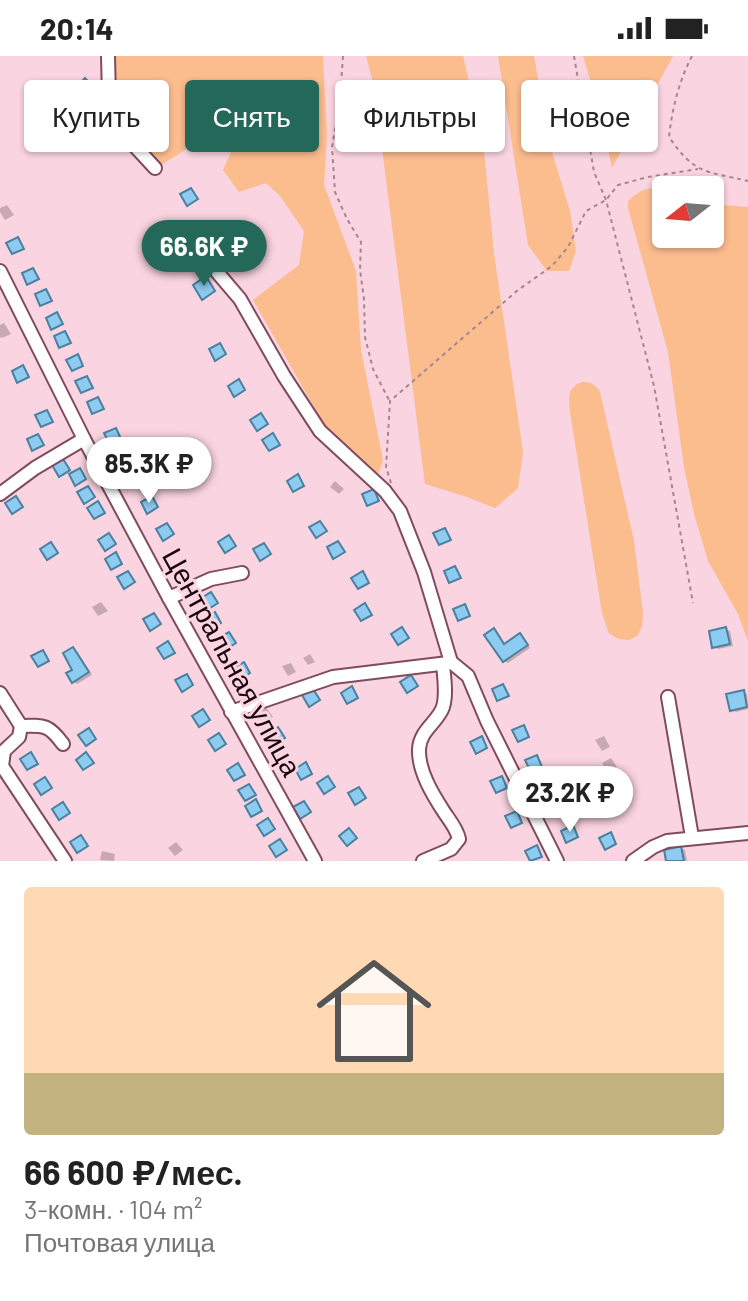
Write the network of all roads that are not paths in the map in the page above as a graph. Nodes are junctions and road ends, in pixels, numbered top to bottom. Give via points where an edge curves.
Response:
1 (108, 56) edge
2 (155, 168) dead end
3 (0, 271) edge
4 (217, 272) dead end
5 (84, 439) junction
6 (0, 494) edge
7 (242, 573) dead end
8 (169, 598) junction
9 (447, 663) junction
10 (0, 693) edge
11 (668, 697) dead end
12 (231, 712) junction
13 (21, 726) junction
14 (63, 744) dead end
15 (748, 833) edge
16 (692, 837) junction
17 (65, 861) edge
18 (315, 861) edge
19 (423, 861) edge
20 (557, 861) edge
21 (633, 861) edge

1 - 2 street via 109,97 119,129
3 - 5 street, Центральная улица
4 - 9 street via 240,299 320,431 400,511 424,572
5 - 6 street
5 - 8 street, Центральная улица
7 - 8 street via 211,579
8 - 12 street, Центральная улица
9 - 12 street via 333,677
9 - 19 street via 442,709 418,747 420,765 459,839 451,849
9 - 20 street via 468,676
10 - 13 street
11 - 16 street
12 - 18 street, Центральная улица
13 - 14 street via 45,725
13 - 17 street via 19,737 4,751 2,766
15 - 16 street
16 - 21 street via 660,843

